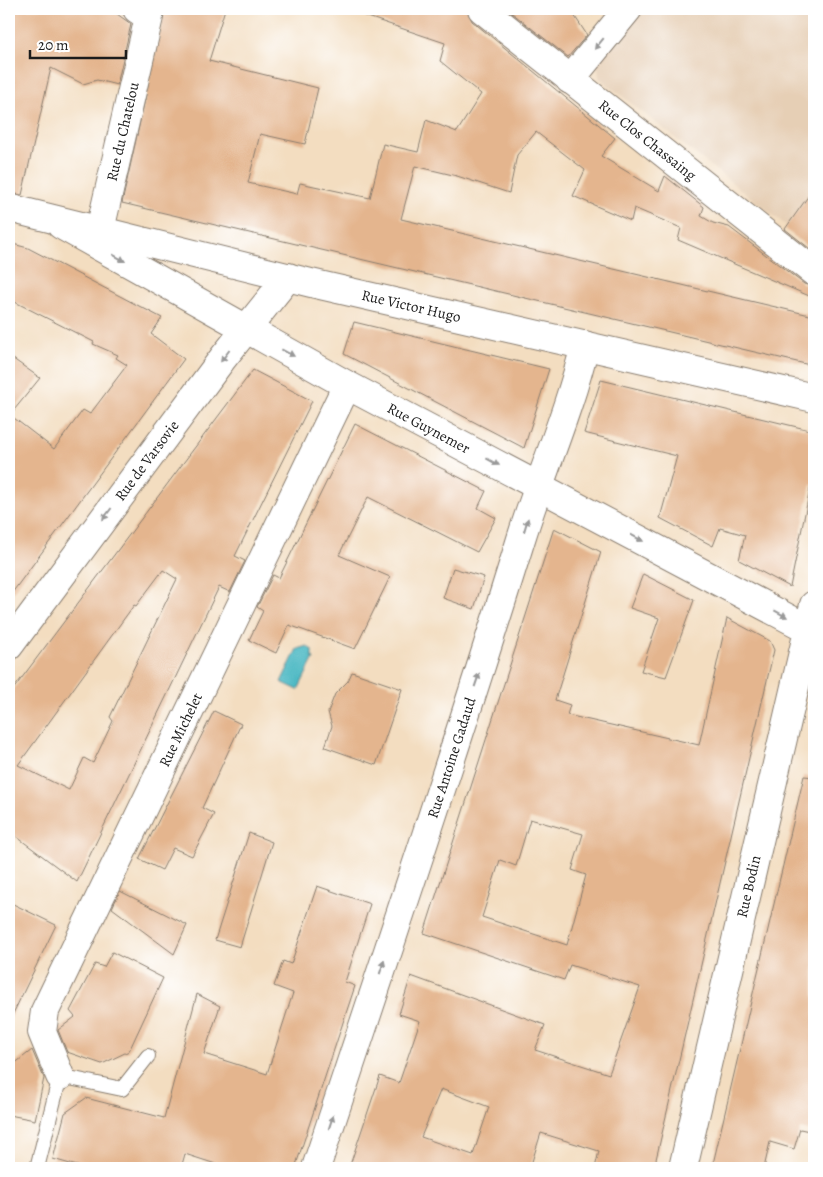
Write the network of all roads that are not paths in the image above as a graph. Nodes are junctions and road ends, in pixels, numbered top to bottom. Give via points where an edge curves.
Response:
1 (137, 9) edge
2 (482, 9) edge
3 (628, 9) edge
4 (570, 80) junction
5 (9, 208) edge
6 (46, 216) junction
7 (100, 230) junction
8 (814, 272) edge
9 (288, 277) junction
10 (246, 329) junction
11 (585, 345) junction
12 (347, 385) junction
13 (814, 398) edge
14 (539, 486) junction
15 (812, 622) edge
16 (9, 646) edge
17 (148, 1056) dead end
18 (60, 1076) junction
19 (37, 1168) edge
20 (316, 1168) edge
21 (683, 1168) edge

1 - 7 street, Rue du Chatelou via 149,17
2 - 4 street, Rue Clos Chassaing
3 -> 4 street
4 - 8 street, Rue Clos Chassaing
5 - 6 street, Rue Victor Hugo
6 - 7 street, Rue Victor Hugo
6 -> 10 street, Rue Guynemer
7 - 9 street, Rue Victor Hugo
9 - 10 street, Rue de Varsovie
9 - 11 street, Rue Victor Hugo
10 -> 12 street, Rue Guynemer
10 -> 16 street, Rue de Varsovie
11 - 13 street, Rue Victor Hugo
11 - 14 street, Rue Antoine Gadaud via 578,375
12 -> 14 street, Rue Guynemer
12 - 18 street, Rue Michelet via 45,1011 42,1032
14 -> 15 street, Rue Guynemer
20 -> 14 street, Rue Antoine Gadaud
15 - 21 street, Rue Bodin
17 - 18 lane via 122,1089
18 - 19 lane

